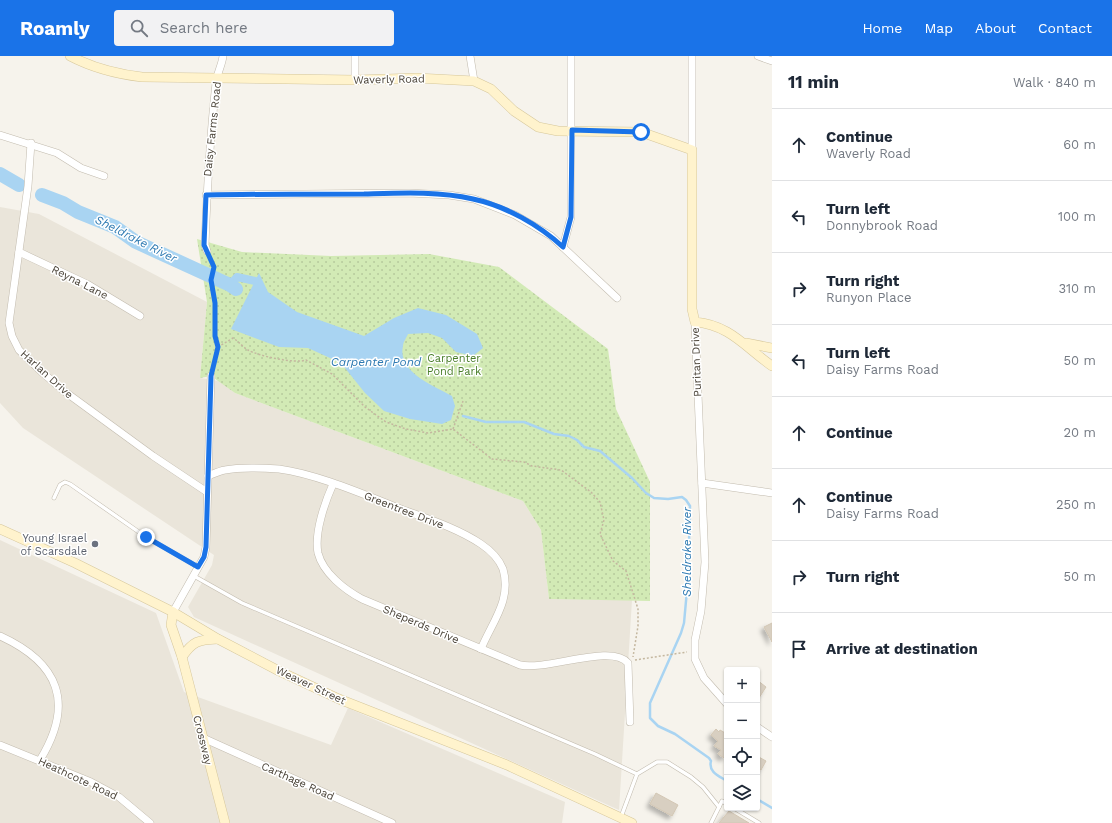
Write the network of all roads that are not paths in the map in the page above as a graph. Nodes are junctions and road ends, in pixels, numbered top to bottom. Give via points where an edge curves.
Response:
1 (70, 56) edge
2 (223, 56) edge
3 (355, 56) edge
4 (470, 56) edge
5 (571, 56) edge
6 (692, 56) edge
7 (758, 56) edge
8 (772, 61) edge
9 (217, 78) junction
10 (355, 80) junction
11 (474, 80) junction
12 (572, 130) junction
13 (0, 135) edge
14 (31, 144) junction
15 (692, 150) junction
16 (104, 176) dead end
17 (206, 195) junction
18 (563, 247) junction
19 (207, 250) road end
20 (19, 252) junction
21 (617, 298) dead end
22 (140, 316) dead end
23 (695, 322) junction
24 (743, 342) junction
25 (772, 348) edge
26 (772, 366) edge
27 (211, 376) road end
28 (208, 476) junction
29 (702, 483) junction
30 (333, 484) junction
31 (207, 492) junction
32 (772, 492) edge
33 (54, 498) dead end
34 (0, 529) edge
35 (198, 567) junction
36 (193, 576) junction
37 (173, 612) junction
38 (0, 636) edge
39 (218, 639) junction
40 (480, 649) junction
41 (182, 657) junction
42 (726, 703) edge
43 (630, 722) dead end
44 (760, 729) edge
45 (772, 737) edge
46 (203, 738) junction
47 (0, 745) edge
48 (40, 760) junction
49 (637, 774) junction
50 (724, 802) edge
51 (719, 807) junction
52 (739, 811) edge
53 (620, 818) junction
54 (150, 823) edge
55 (224, 823) edge
56 (392, 823) edge
57 (632, 823) edge
58 (710, 823) edge
59 (759, 823) edge

1 - 9 street, Waverly Road via 114,74
2 - 9 street, Daisy Farms Road
3 - 10 street
4 - 11 street
5 - 12 street
6 - 15 street, Puritan Drive
7 - 8 street
9 - 10 street, Waverly Road
9 - 17 street, Daisy Farms Road
10 - 11 street, Waverly Road
11 - 12 street, Waverly Road via 491,89 530,123 548,130
12 - 15 street, Waverly Road via 641,132
12 - 18 street via 571,217
13 - 14 street
14 - 16 street via 57,153 81,168
14 - 20 street, Harlan Drive
15 - 23 street, Puritan Drive via 692,301
17 - 18 street via 450,195 474,199 500,208 551,236
17 - 19 street, Daisy Farms Road via 204,245
18 - 21 street
20 - 22 street, Reyna Lane via 87,284
20 - 31 street, Harlan Drive via 9,323 19,350 64,391
23 - 24 street via 715,325
23 - 29 street, Puritan Drive
24 - 25 street
24 - 26 street
27 - 28 street
28 - 30 street, Greentree Drive via 224,470 280,470
28 - 31 street
29 - 32 street
29 - 42 street, Puritan Drive via 705,562 703,600 695,651 704,678
30 - 40 street, Sheperds Drive via 325,502 317,544 318,554 330,573 341,585 362,599
30 - 40 street, Greentree Drive via 459,531 490,551 502,568 505,589 498,616
31 - 35 street via 206,547
33 - 35 lane via 60,486 65,482 70,484 146,537
34 - 37 street, Weaver Street
35 - 36 street
36 - 37 street
36 - 49 lane via 242,603 596,754
37 - 39 street, Weaver Street
37 - 41 street, Crossway via 171,625
38 - 48 street via 35,656 54,683 59,710 57,726
39 - 41 street via 196,642 189,646
39 - 53 street, Weaver Street via 339,699 507,765
40 - 43 street, Sheperds Drive via 529,667 607,654 621,657 628,663
41 - 46 street, Crossway
44 - 45 street
46 - 55 street, Crossway
46 - 56 street, Carthage Road
47 - 48 street, Heathcote Road
48 - 54 street, Heathcote Road via 119,797
49 - 51 lane via 657,762 667,762 703,787
49 - 53 lane
50 - 51 lane via 722,801
51 - 58 lane
52 - 59 lane
53 - 57 street, Weaver Street

